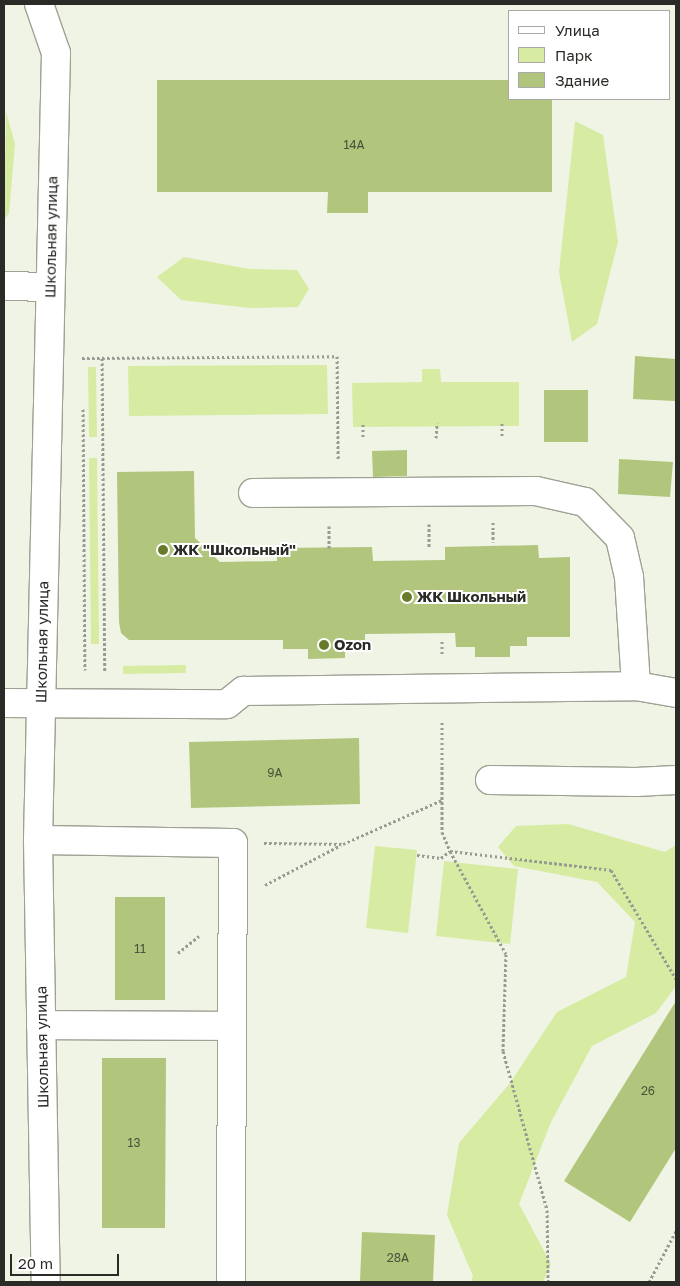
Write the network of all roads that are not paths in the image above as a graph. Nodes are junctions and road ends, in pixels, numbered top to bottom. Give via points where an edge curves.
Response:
1 (40, 4) edge
2 (4, 286) edge
3 (50, 286) junction
4 (254, 493) dead end
5 (636, 686) junction
6 (676, 693) edge
7 (4, 703) edge
8 (41, 703) junction
9 (490, 780) dead end
10 (676, 780) edge
11 (38, 840) junction
12 (41, 1024) junction
13 (232, 1026) junction
14 (46, 1282) edge
15 (231, 1282) edge

1 - 3 street, Школьная улица via 56,53
2 - 3 street
3 - 8 street, Школьная улица
4 - 5 street via 536,491 585,502 620,538 629,577
5 - 6 street
5 - 8 street via 243,691 227,704
7 - 8 street
8 - 11 street, Школьная улица
9 - 10 street
11 - 12 street, Школьная улица
11 - 13 street via 233,843
12 - 13 street
12 - 14 street, Школьная улица
13 - 15 street

